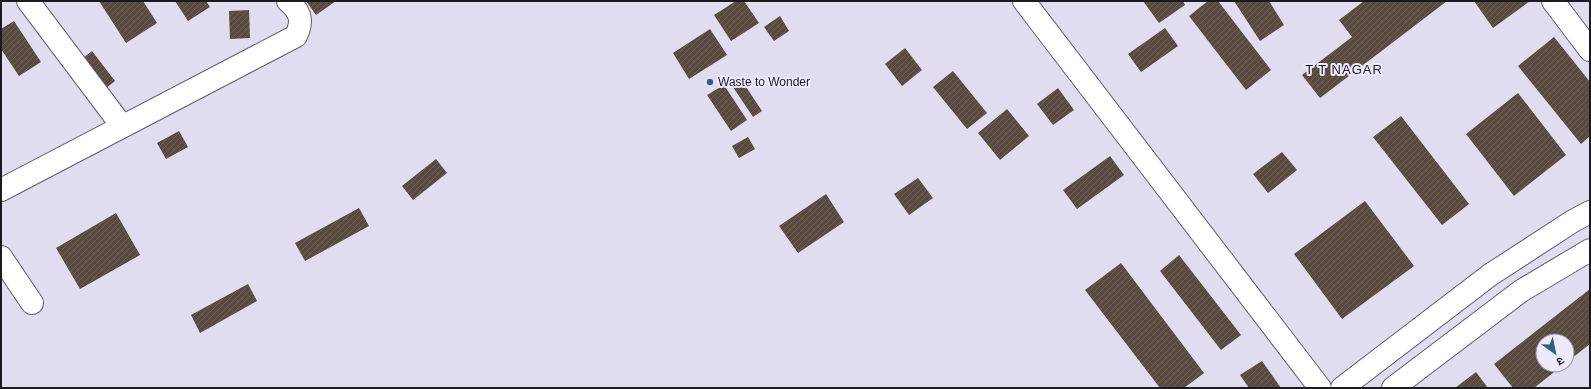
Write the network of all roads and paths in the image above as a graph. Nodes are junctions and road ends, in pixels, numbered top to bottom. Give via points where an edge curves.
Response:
1 (28, 1) edge
2 (288, 1) edge
3 (1024, 1) edge
4 (1553, 1) edge
5 (1588, 39) edge
6 (122, 126) junction
7 (1, 190) edge
8 (1590, 212) edge
9 (1590, 250) edge
10 (1, 257) edge
11 (32, 303) dead end
12 (1320, 388) edge
13 (1342, 388) edge
14 (1393, 388) edge

1 - 6 street
2 - 6 street via 298,9 301,26 296,36
3 - 12 street
4 - 5 street
6 - 7 street
8 - 13 street via 1490,275
9 - 14 street via 1522,291
10 - 11 street

